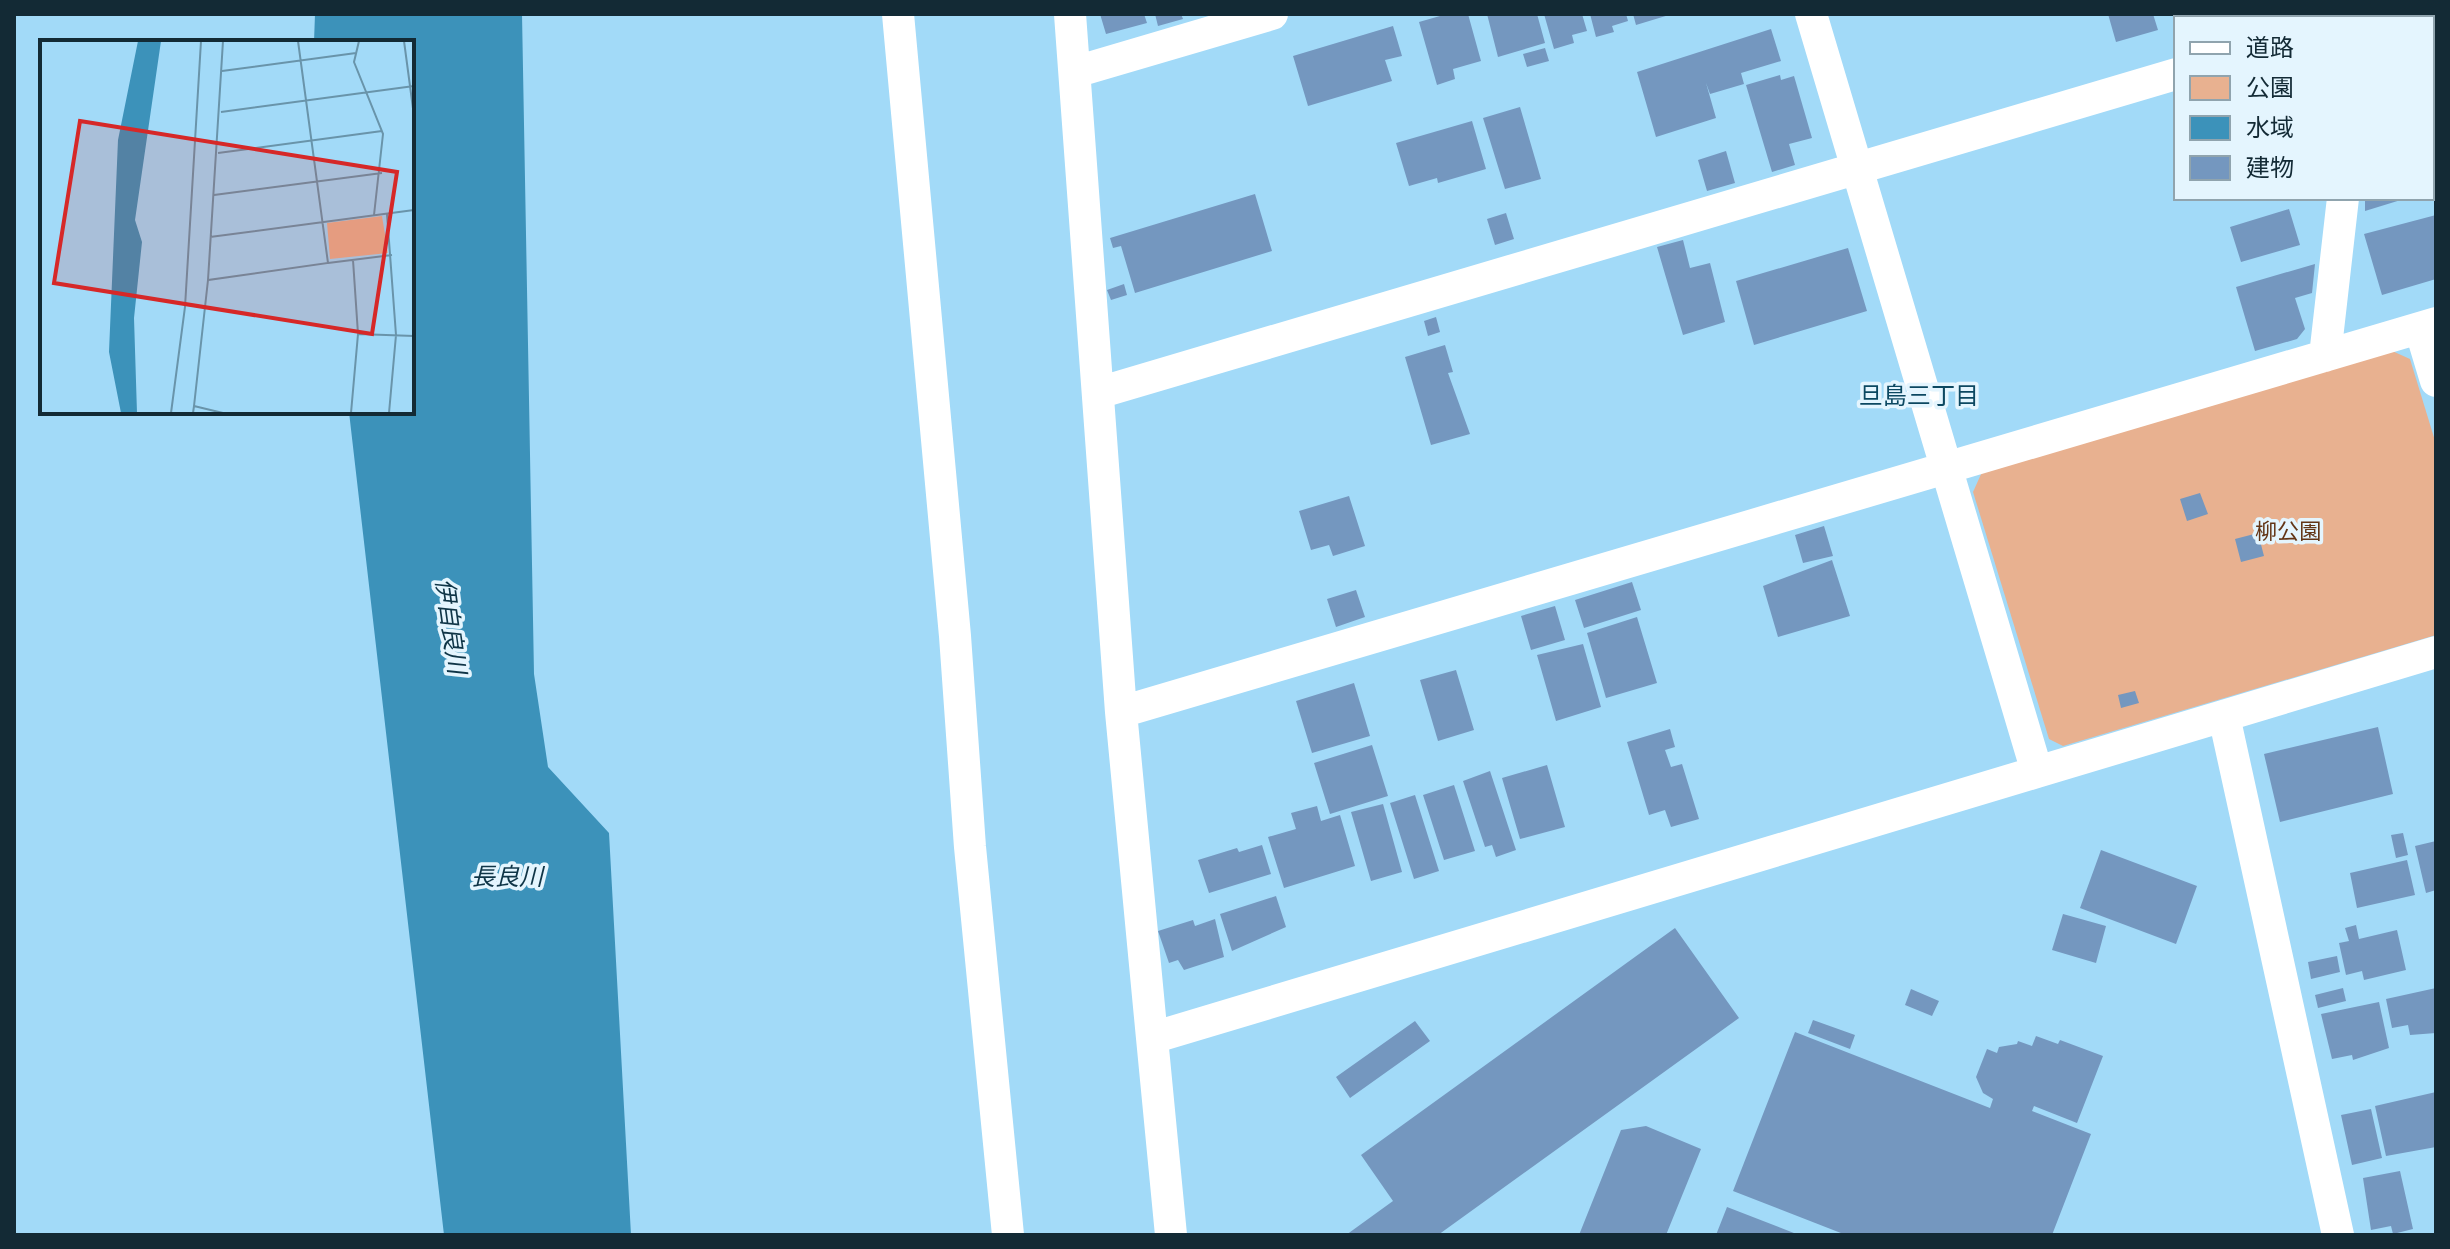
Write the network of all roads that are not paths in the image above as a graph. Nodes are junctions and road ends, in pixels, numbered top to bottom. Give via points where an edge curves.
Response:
1 (898, 14) edge
2 (1070, 14) edge
3 (1272, 14) edge
4 (1811, 14) edge
5 (1075, 72) junction
6 (2174, 75) edge
7 (1858, 168) junction
8 (2343, 200) edge
9 (2428, 326) edge
10 (2325, 356) junction
11 (2436, 381) edge
12 (1098, 393) junction
13 (1948, 467) junction
14 (2436, 652) edge
15 (1121, 712) junction
16 (2224, 716) junction
17 (2037, 772) junction
18 (1152, 1038) junction
19 (1008, 1235) edge
20 (1171, 1235) edge
21 (2338, 1235) edge

1 - 19 street
2 - 5 street
3 - 5 street
4 - 7 street
5 - 12 street
6 - 7 street
7 - 12 street
7 - 13 street
8 - 10 street
9 - 10 street
9 - 11 street
10 - 13 street
12 - 15 street
13 - 15 street
13 - 17 street
14 - 16 street
15 - 18 street
16 - 17 street
16 - 21 street
17 - 18 street
18 - 20 street

